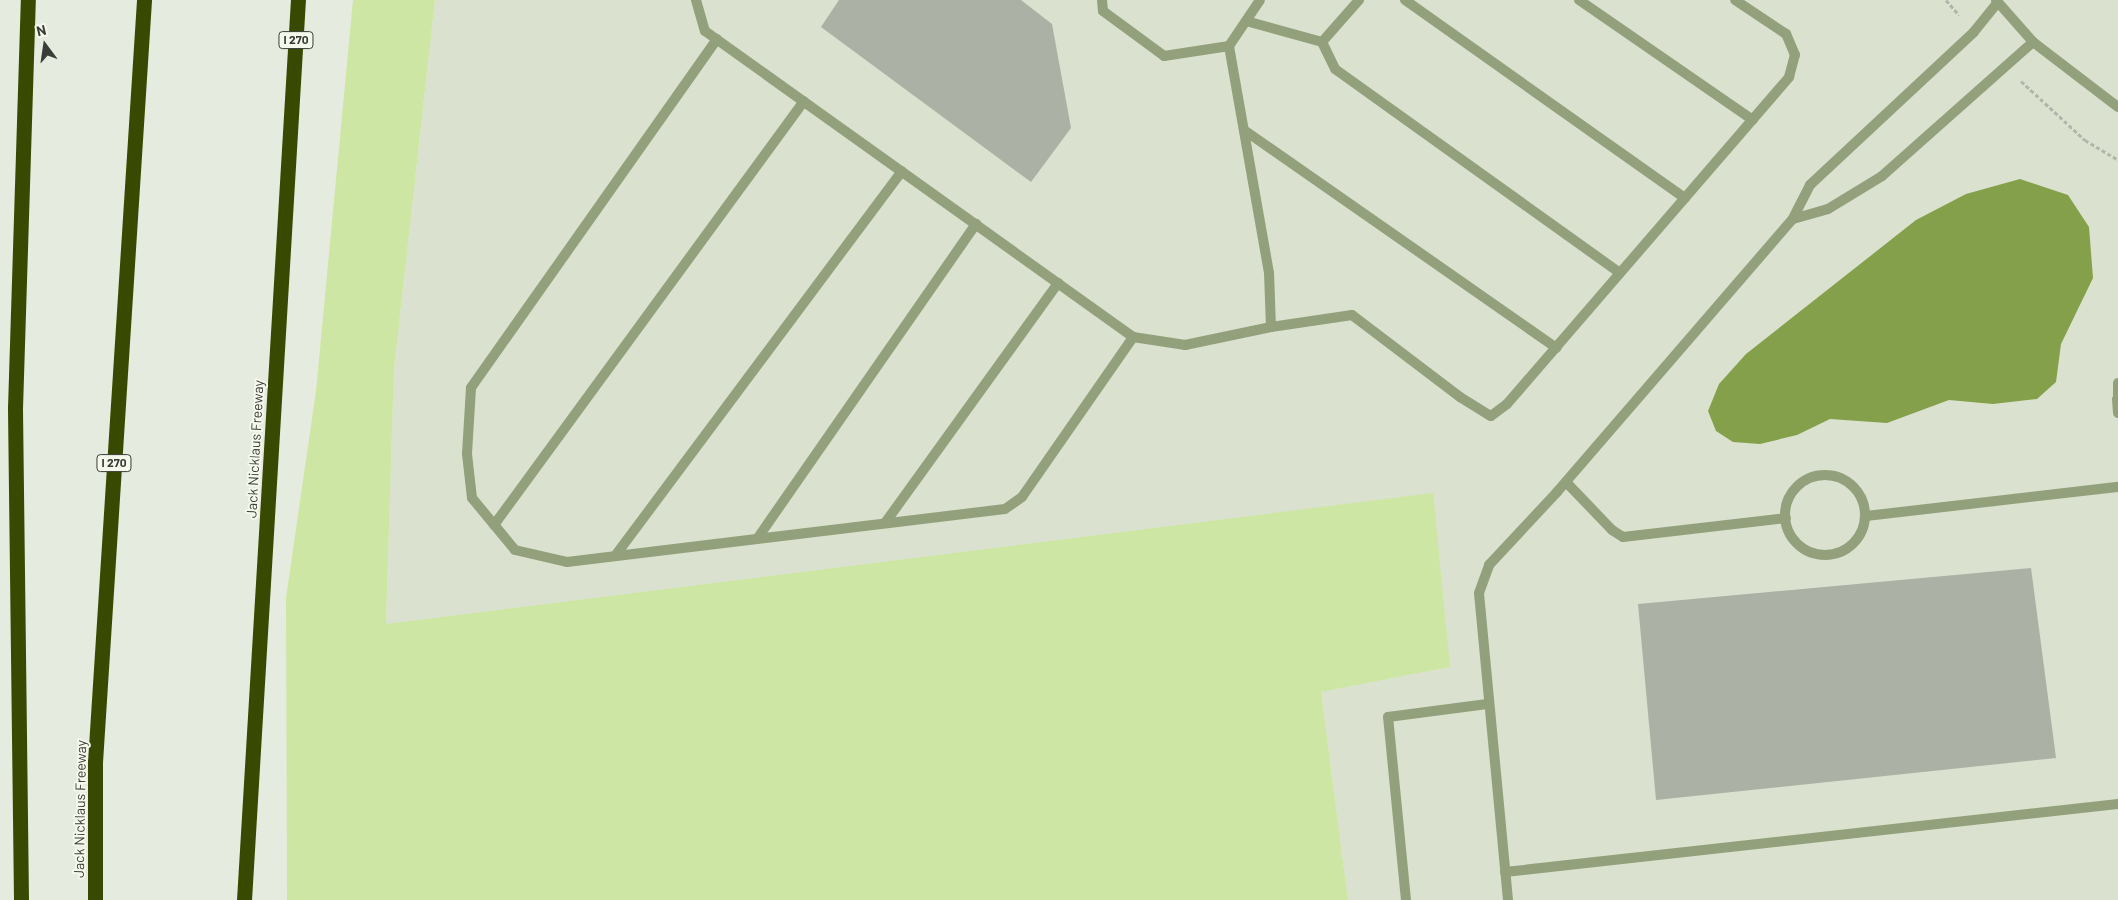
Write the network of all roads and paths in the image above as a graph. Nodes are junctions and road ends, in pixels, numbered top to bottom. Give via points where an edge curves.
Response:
1 (28, 0) edge
2 (144, 0) edge
3 (298, 0) edge
4 (308, 0) edge
5 (696, 0) edge
6 (1102, 0) edge
7 (1260, 0) edge
8 (1359, 0) edge
9 (1405, 0) edge
10 (1579, 0) edge
11 (1735, 0) edge
12 (1946, 0) edge
13 (1997, 1) edge
14 (1246, 21) junction
15 (1974, 32) junction
16 (717, 39) junction
17 (1322, 42) junction
18 (2033, 42) junction
19 (1229, 46) junction
20 (2005, 66) junction
21 (294, 80) junction
22 (804, 101) junction
23 (2118, 107) edge
24 (1752, 120) junction
25 (1244, 130) junction
26 (2118, 160) edge
27 (902, 171) junction
28 (1685, 198) junction
29 (1793, 219) junction
30 (976, 224) junction
31 (1620, 273) junction
32 (1058, 283) junction
33 (1271, 327) junction
34 (1133, 336) junction
35 (1556, 348) junction
36 (2118, 383) edge
37 (2118, 398) edge
38 (2118, 413) edge
39 (1566, 482) junction
40 (2118, 487) edge
41 (1866, 516) junction
42 (1786, 518) junction
43 (885, 523) junction
44 (494, 525) junction
45 (757, 539) junction
46 (615, 556) junction
47 (1487, 704) junction
48 (2118, 804) edge
49 (1506, 872) junction
50 (21, 900) edge
51 (95, 900) edge
52 (244, 900) edge
53 (1406, 900) edge
54 (1508, 900) edge

1 - 50 highway via 15,408
2 - 51 highway, Jack Nicklaus Freeway / I 270 via 95,762
3 - 21 highway, Jack Nicklaus Freeway / I 270
4 - 21 highway
5 - 16 street via 705,31
6 - 19 street via 1103,11 1164,56
7 - 14 street
8 - 17 street
9 - 28 street
10 - 24 street
11 - 24 street via 1786,34 1795,55 1789,77
12 - 15 path
13 - 15 street
13 - 18 street
14 - 17 street
14 - 19 street
15 - 29 street via 1810,185
16 - 22 street
16 - 44 street via 471,388 467,454 472,498
17 - 31 street via 1335,69
18 - 20 street
18 - 23 street
19 - 25 street
20 - 26 path via 2085,140
20 - 29 street via 1882,176 1828,210
21 - 52 highway, Jack Nicklaus Freeway / I 270
22 - 27 street
22 - 44 street
24 - 28 street
25 - 33 street via 1269,273
25 - 35 street
27 - 30 street
27 - 46 street
28 - 31 street
29 - 39 street
30 - 32 street
30 - 45 street
31 - 35 street
32 - 34 street
32 - 43 street
33 - 34 street via 1185,345
33 - 35 street via 1352,315 1460,397 1491,416 1507,404
34 - 43 street via 1022,497 1005,509
36 - 37 street
37 - 38 street
39 - 42 street via 1612,530 1623,537
39 - 47 street via 1489,565 1479,593
40 - 41 street
41 - 42 street via 1857,539 1847,549 1827,554 1808,550 1797,542
41 - 42 street via 1864,503 1850,483 1826,474 1802,482 1792,492
43 - 45 street
44 - 46 street via 515,550 567,562
45 - 46 street
47 - 49 street
47 - 53 street via 1388,717
48 - 49 street
49 - 54 street

